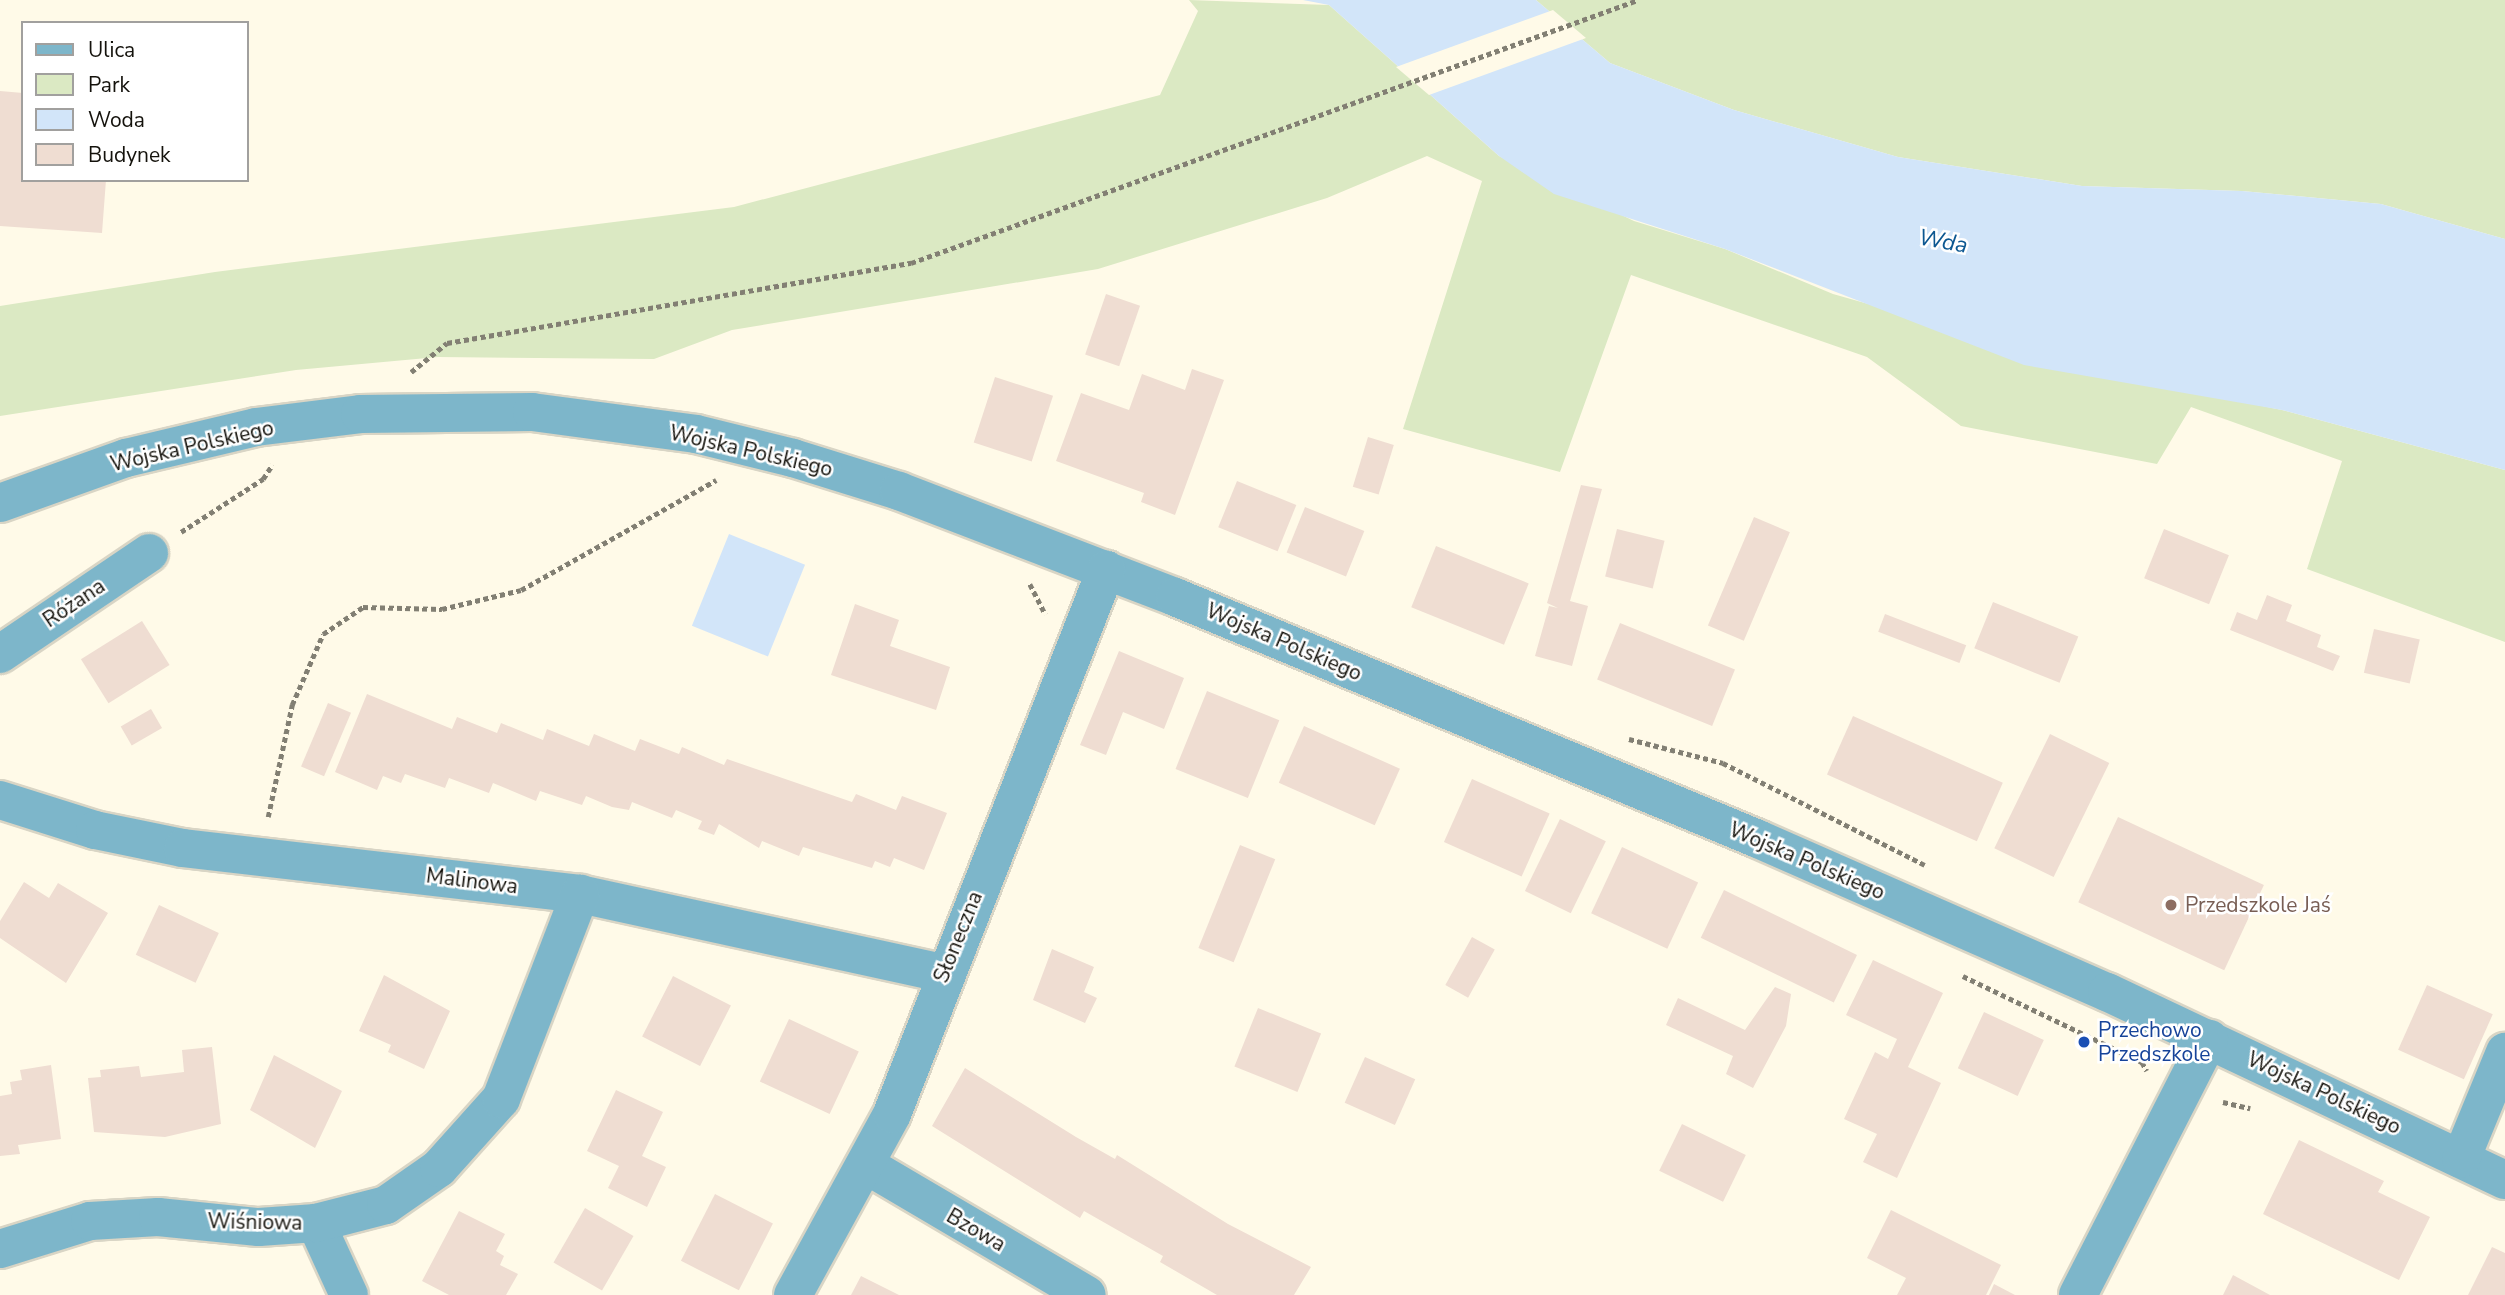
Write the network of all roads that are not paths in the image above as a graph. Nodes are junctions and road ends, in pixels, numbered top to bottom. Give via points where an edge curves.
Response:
1 (0, 503) edge
2 (149, 553) road end
3 (1106, 570) junction
4 (0, 654) edge
5 (0, 800) edge
6 (580, 894) junction
7 (943, 973) junction
8 (2209, 1039) junction
9 (2505, 1052) edge
10 (2461, 1159) junction
11 (866, 1165) junction
12 (2505, 1180) edge
13 (316, 1223) junction
14 (0, 1249) edge
15 (349, 1295) edge
16 (793, 1295) edge
17 (1087, 1295) edge
18 (2078, 1295) edge

1 - 3 street, Wojska Polskiego via 126,458 256,428 359,414 532,412 696,435 793,458 899,491
2 - 4 street, Różana
3 - 7 street, Słoneczna
3 - 8 street, Wojska Polskiego via 1758,839
5 - 6 street, Malinowa via 96,830 260,857
6 - 7 street, Malinowa
6 - 13 street, Wiśniowa via 501,1099 439,1168 386,1205
7 - 11 street, Słoneczna via 892,1114
8 - 10 street, Wojska Polskiego
8 - 18 street
9 - 10 street
10 - 12 street, Wojska Polskiego
11 - 16 street, Słoneczna
11 - 17 street, Bzowa
13 - 14 street, Wiśniowa via 259,1227 158,1217 90,1221
13 - 15 street

